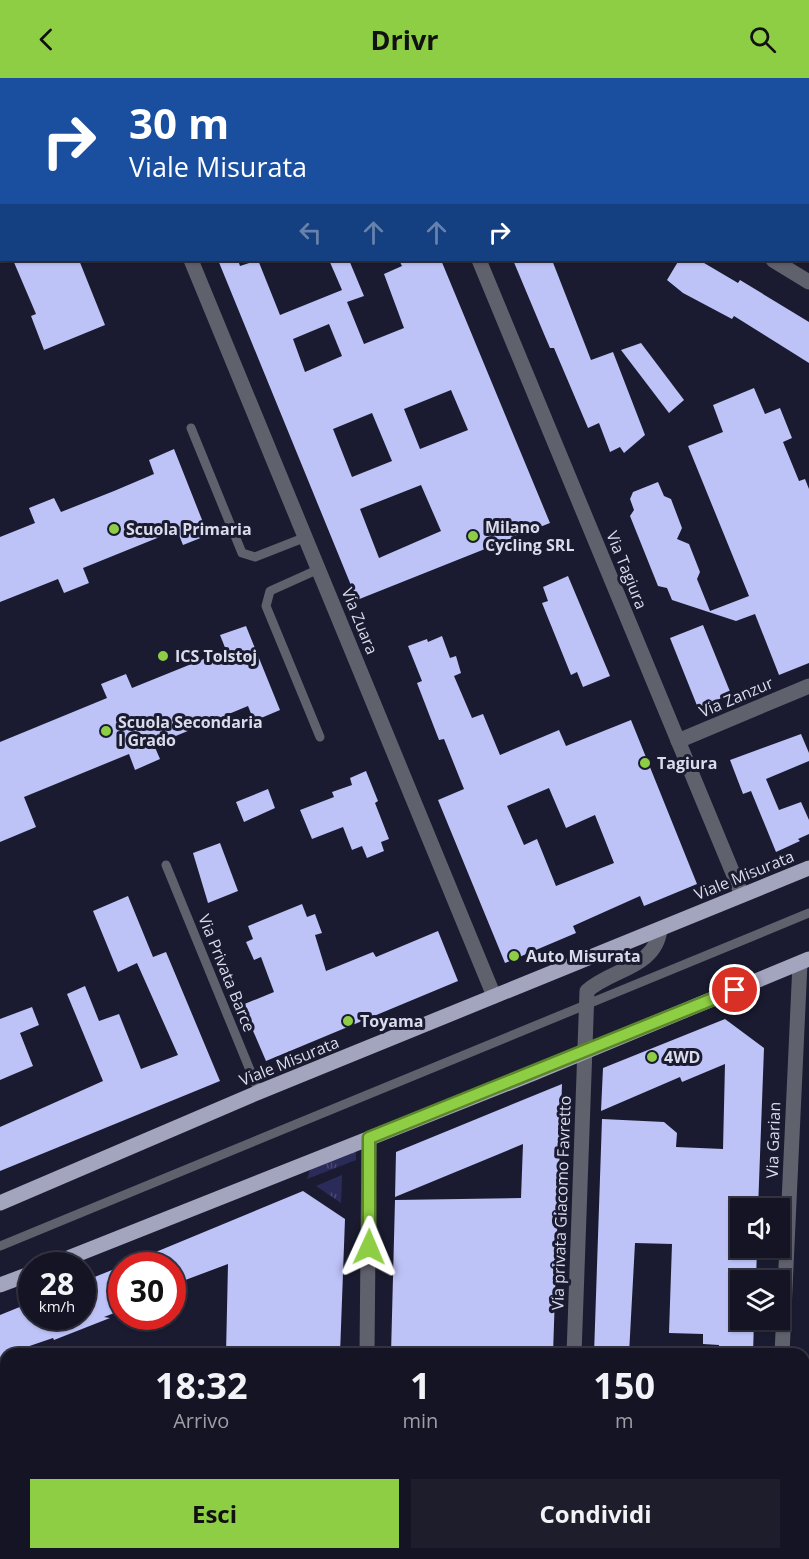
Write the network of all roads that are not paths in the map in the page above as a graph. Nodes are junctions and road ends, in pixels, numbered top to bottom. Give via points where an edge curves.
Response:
1 (191, 261) edge
2 (479, 261) edge
3 (775, 261) edge
4 (809, 282) edge
5 (191, 428) dead end
6 (306, 537) junction
7 (319, 569) junction
8 (809, 686) edge
9 (320, 737) dead end
10 (678, 741) junction
11 (166, 865) dead end
12 (809, 868) edge
13 (742, 895) junction
14 (809, 913) edge
15 (660, 929) junction
16 (804, 961) edge
17 (494, 996) junction
18 (586, 1006) junction
19 (584, 1052) junction
20 (259, 1092) junction
21 (369, 1138) junction
22 (0, 1203) edge
23 (0, 1246) edge
24 (83, 1252) edge
25 (18, 1278) edge
26 (0, 1285) edge
27 (367, 1348) edge
28 (574, 1348) edge
29 (782, 1348) edge

1 - 6 street, Via Zuara
2 - 10 street, Via Tagiura
3 - 4 street
5 - 6 lane via 242,553 255,557
6 - 7 street, Via Zuara
7 - 9 lane via 270,591 266,606
7 - 17 street, Via Zuara
8 - 10 street, Via Zanzur
10 - 13 street, Via Tagiura
11 - 20 lane, Via Privata Barce
12 - 13 main road, Viale Misurata
13 - 15 main road, Viale Misurata
14 - 18 lane
15 - 17 main road, Viale Misurata
15 - 18 street via 653,950 587,991
16 - 19 main road
16 - 29 street, Via Garian
17 - 20 main road, Viale Misurata
18 - 19 street
18 - 23 lane
19 - 21 main road
19 - 28 street, Via privata Giacomo Favretto
20 - 22 main road, Viale Misurata
21 - 24 main road
21 - 27 street
25 - 26 main road

